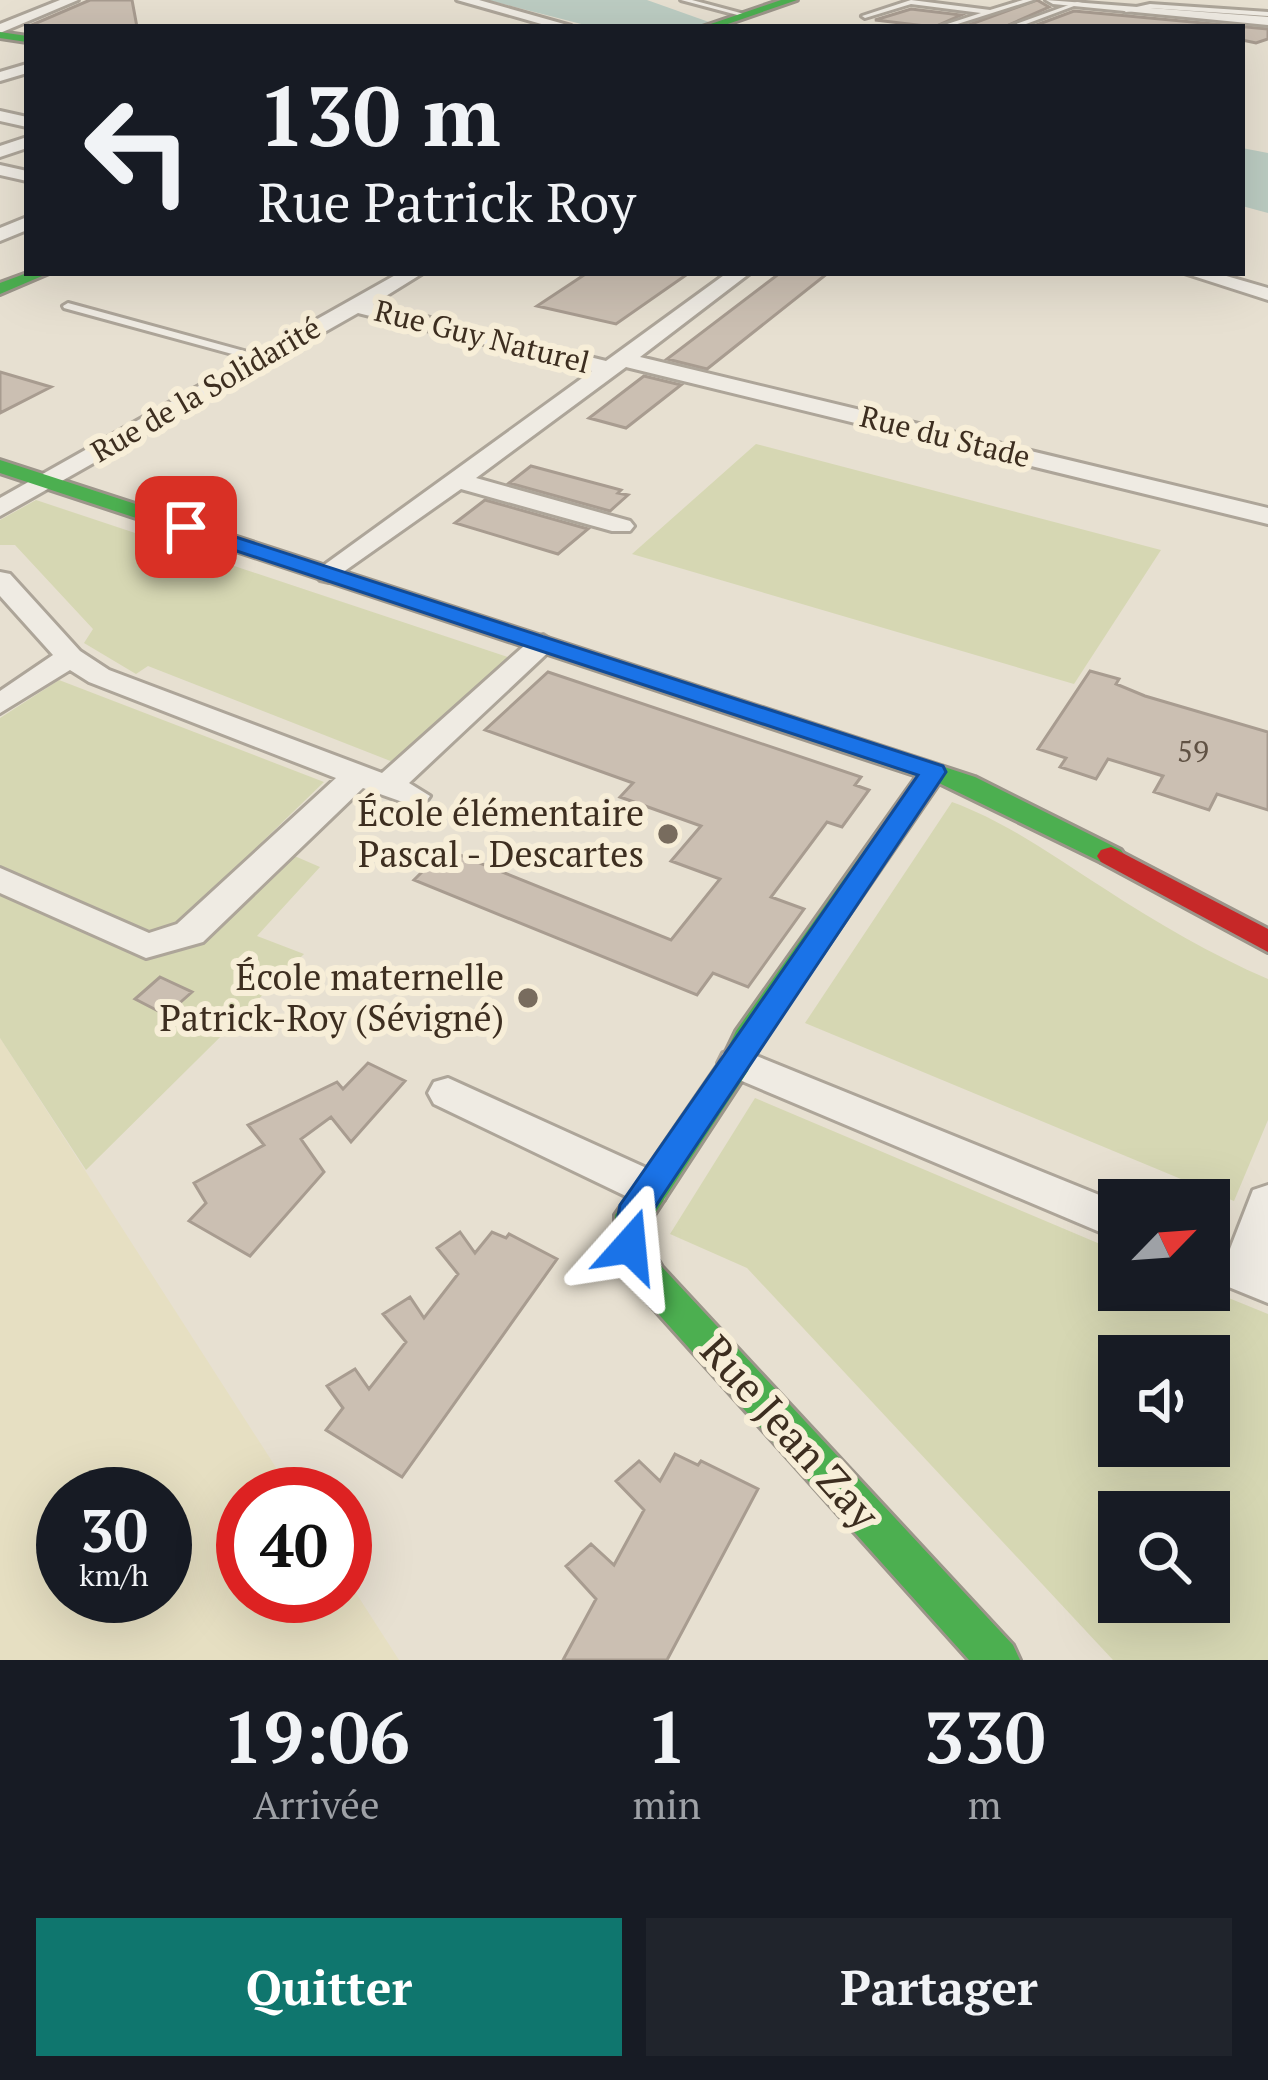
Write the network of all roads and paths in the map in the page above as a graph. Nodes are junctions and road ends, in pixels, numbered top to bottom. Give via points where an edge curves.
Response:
1 (71, 0) edge
2 (464, 0) edge
3 (684, 0) edge
4 (792, 0) edge
5 (819, 0) edge
6 (1030, 0) edge
7 (1053, 0) edge
8 (1079, 4) junction
9 (991, 12) junction
10 (865, 16) dead end
11 (1268, 20) edge
12 (732, 23) edge
13 (556, 24) edge
14 (951, 24) edge
15 (1019, 24) edge
16 (0, 32) edge
17 (33, 276) edge
18 (408, 276) edge
19 (736, 276) edge
20 (1205, 276) edge
21 (0, 289) edge
22 (1268, 294) edge
23 (68, 306) dead end
24 (356, 306) junction
25 (262, 358) junction
26 (615, 364) junction
27 (0, 466) edge
28 (457, 480) junction
29 (46, 481) junction
30 (0, 508) edge
31 (1268, 516) edge
32 (621, 526) dead end
33 (329, 574) junction
34 (0, 580) edge
35 (543, 644) junction
36 (70, 657) junction
37 (0, 704) edge
38 (933, 772) junction
39 (386, 786) junction
40 (0, 879) edge
41 (1268, 942) edge
42 (737, 1063) junction
43 (448, 1093) dead end
44 (649, 1188) junction
45 (1268, 1202) edge
46 (1098, 1213) edge
47 (1240, 1273) edge
48 (998, 1660) edge

1 - 16 street
2 - 13 street
3 - 12 lane
4 - 12 street
5 - 12 street
6 - 9 lane
7 - 8 street
8 - 11 street
8 - 15 lane
9 - 10 lane via 910,2
9 - 14 lane
17 - 21 street
18 - 24 street, Rue de la Solidarité
19 - 26 street, Rue Guy Naturel
20 - 22 street
23 - 25 lane
24 - 25 street, Rue de la Solidarité
24 - 26 street, Rue Guy Naturel
25 - 29 street, Rue de la Solidarité
26 - 28 street, Rue Guy Naturel
26 - 31 street, Rue du Stade
27 - 29 street
28 - 32 street
28 - 33 street, Rue Guy Naturel
29 - 30 street, Rue de la Solidarité
29 - 33 street
33 - 35 street
34 - 36 street
35 - 38 street
35 - 39 street
36 - 37 street
36 - 39 street via 99,676
38 - 41 street via 1030,810
38 - 42 street, Rue Jean Zay
39 - 40 street via 190,933 146,946
42 - 44 street, Rue Jean Zay
42 - 46 street
43 - 44 street
44 - 48 street, Rue Jean Zay via 628,1231 649,1278
45 - 47 street

